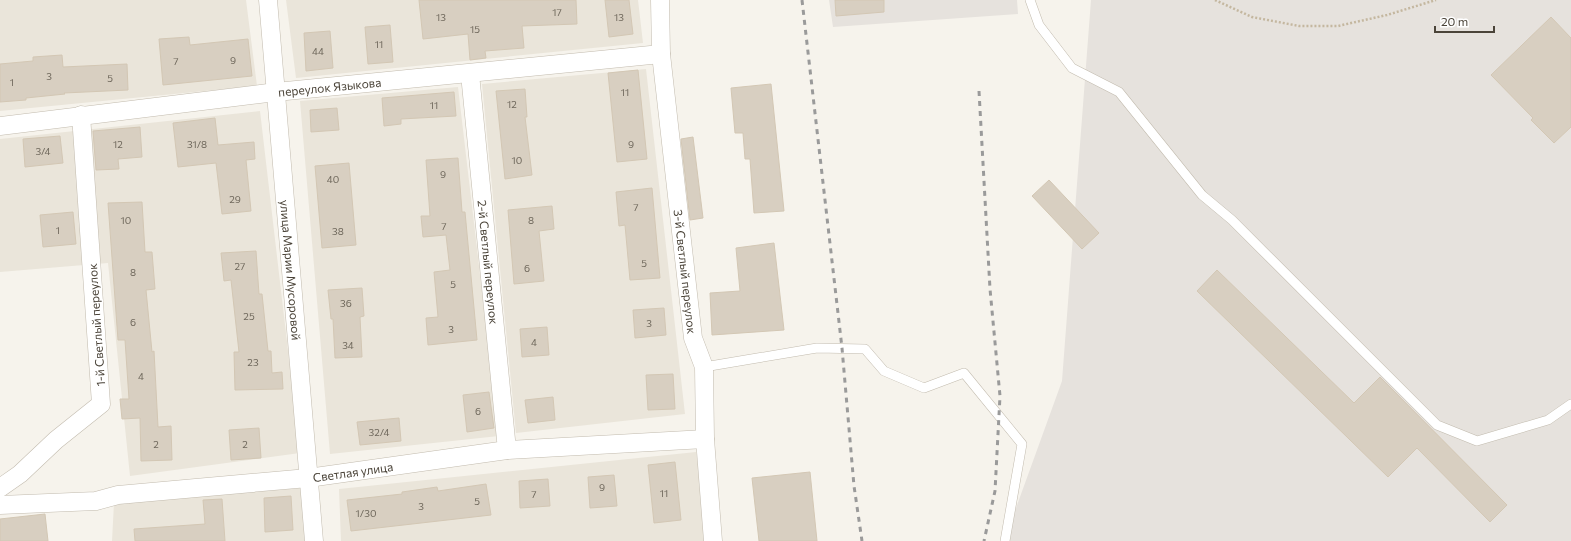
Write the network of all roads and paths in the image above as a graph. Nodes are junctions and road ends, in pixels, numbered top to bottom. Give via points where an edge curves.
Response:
1 (268, 0) edge
2 (660, 0) edge
3 (1030, 0) edge
4 (1215, 0) edge
5 (1436, 0) edge
6 (661, 54) junction
7 (470, 74) junction
8 (276, 92) junction
9 (81, 115) junction
10 (0, 126) edge
11 (704, 367) junction
12 (1571, 404) edge
13 (705, 439) junction
14 (507, 450) junction
15 (308, 478) junction
16 (0, 488) edge
17 (0, 505) edge
18 (314, 541) edge
19 (713, 541) edge
20 (1005, 541) edge

1 - 8 street, улица Марии Мусоровой
2 - 6 street, 3-й Светлый переулок
3 - 12 lane via 1038,25 1072,68 1119,92 1202,195 1232,220 1437,425 1477,441 1548,420
4 - 5 path via 1252,17 1299,26 1338,26
6 - 7 street, переулок Языкова
6 - 11 street, 3-й Светлый переулок via 693,338
7 - 8 street, переулок Языкова
7 - 14 street, 2-й Светлый переулок
8 - 9 street, переулок Языкова
8 - 15 street, улица Марии Мусоровой
9 - 10 street, переулок Языкова
9 - 16 street, 1-й Светлый переулок via 101,404 56,440 20,474
11 - 13 street, 3-й Светлый переулок
11 - 20 lane via 817,348 842,348 866,349 884,371 924,388 964,373 1022,444
13 - 14 street, Светлая улица
13 - 19 street, 3-й Светлый переулок
14 - 15 street, Светлая улица
15 - 17 street, Светлая улица via 118,495 96,501
15 - 18 street, улица Марии Мусоровой

